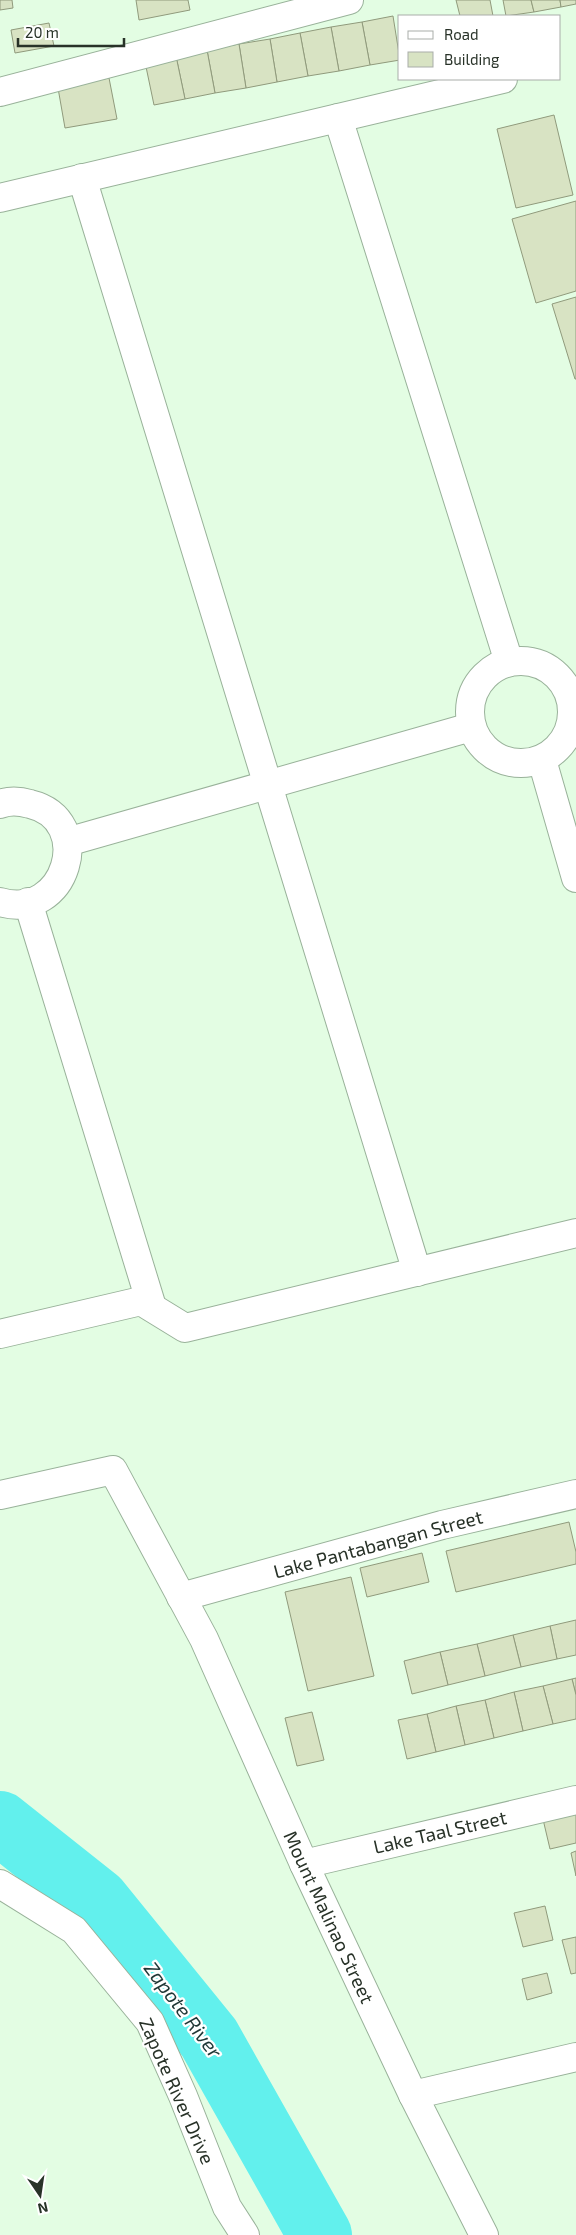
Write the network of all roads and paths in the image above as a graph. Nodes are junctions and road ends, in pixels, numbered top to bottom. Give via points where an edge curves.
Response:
1 (349, 0) edge
2 (499, 80) edge
3 (0, 92) edge
4 (338, 118) junction
5 (82, 178) junction
6 (0, 198) edge
7 (509, 662) junction
8 (574, 702) edge
9 (471, 727) junction
10 (542, 760) junction
11 (269, 784) junction
12 (0, 804) edge
13 (67, 842) junction
14 (576, 878) edge
15 (0, 902) edge
16 (28, 902) junction
17 (576, 1234) edge
18 (417, 1272) junction
19 (152, 1307) junction
20 (0, 1334) edge
21 (0, 1494) edge
22 (576, 1494) edge
23 (181, 1597) junction
24 (576, 1800) edge
25 (304, 1864) junction
26 (0, 1884) edge
27 (576, 2057) edge
28 (413, 2096) junction
29 (245, 2235) edge
30 (484, 2235) edge

1 - 3 street
2 - 4 street
4 - 5 street
4 - 7 street
5 - 6 street
5 - 11 street
7 - 8 street via 542,665 556,674
7 - 9 street via 493,669 481,680 469,711
8 - 10 street via 568,736 557,750
9 - 10 street via 479,743 492,755 507,762 525,764
9 - 11 street
10 - 14 street
11 - 13 street
11 - 18 street
12 - 13 street via 20,801 36,805 51,814 61,826
13 - 16 street via 68,860 62,877 51,890
15 - 16 street
16 - 19 street
17 - 18 street
18 - 19 street via 185,1328
19 - 20 street via 142,1301
21 - 23 street, Mount Malinao Street via 113,1470
22 - 23 street, Lake Pantabangan Street via 442,1525
23 - 25 street, Mount Malinao Street via 204,1639
24 - 25 street, Lake Taal Street
25 - 28 street, Mount Malinao Street
26 - 29 street, Zapote River Drive via 74,1930 150,2022 226,2207
27 - 28 street
28 - 30 street, Mount Malinao Street

